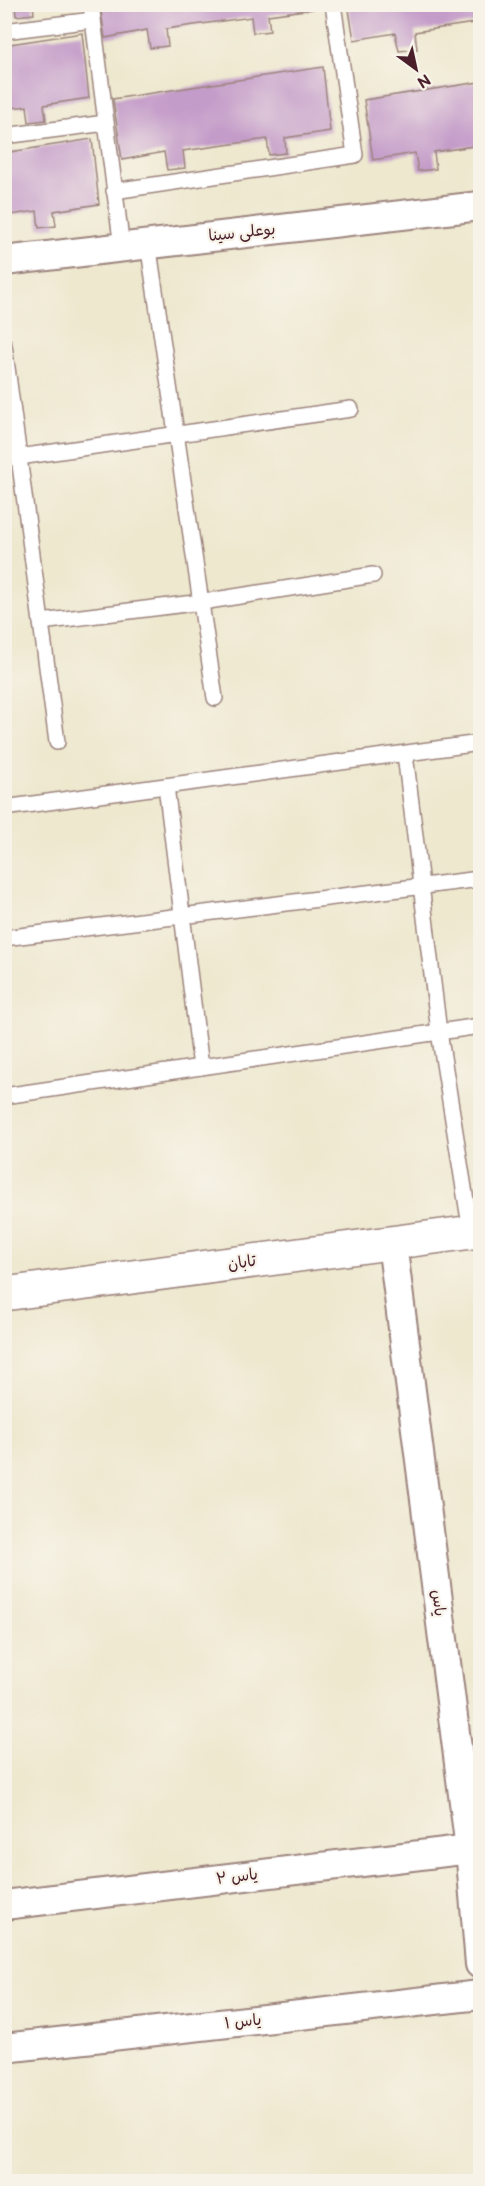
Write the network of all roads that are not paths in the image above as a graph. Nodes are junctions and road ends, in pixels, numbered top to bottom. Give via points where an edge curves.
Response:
1 (333, 4) edge
2 (92, 12) edge
3 (4, 31) edge
4 (106, 123) junction
5 (4, 136) edge
6 (114, 191) junction
7 (480, 206) edge
8 (135, 246) junction
9 (4, 261) edge
10 (4, 345) edge
11 (351, 409) dead end
12 (176, 434) junction
13 (19, 457) junction
14 (373, 575) dead end
15 (202, 602) junction
16 (41, 622) junction
17 (215, 698) dead end
18 (57, 742) dead end
19 (480, 743) edge
20 (405, 754) junction
21 (166, 786) junction
22 (4, 808) edge
23 (480, 879) edge
24 (422, 887) junction
25 (182, 916) junction
26 (4, 938) edge
27 (480, 1026) edge
28 (439, 1032) junction
29 (201, 1067) junction
30 (4, 1096) edge
31 (476, 1232) edge
32 (392, 1243) junction
33 (4, 1294) edge
34 (470, 1849) junction
35 (4, 1905) edge
36 (480, 1964) edge
37 (480, 1995) edge
38 (4, 2048) edge

1 - 6 lane via 355,155
2 - 3 lane
2 - 4 lane
4 - 5 lane
4 - 6 lane
6 - 8 lane
7 - 8 street, بوعلی سینا
8 - 9 street, بوعلی سینا
8 - 12 lane
10 - 13 lane
11 - 12 lane
12 - 13 lane
12 - 15 lane
13 - 16 lane
14 - 15 lane
15 - 16 lane
15 - 17 lane
16 - 18 lane
19 - 20 lane
20 - 21 lane
20 - 24 lane
21 - 22 lane
21 - 25 lane
23 - 24 lane
24 - 25 lane
24 - 28 lane
25 - 26 lane
25 - 29 lane
27 - 28 lane
28 - 29 lane
28 - 31 lane
29 - 30 lane
31 - 32 street, تابان
32 - 33 street, تابان
32 - 34 street, یاس
34 - 35 street, یاس ۲
34 - 36 street, یاس
37 - 38 street, یاس ۱

